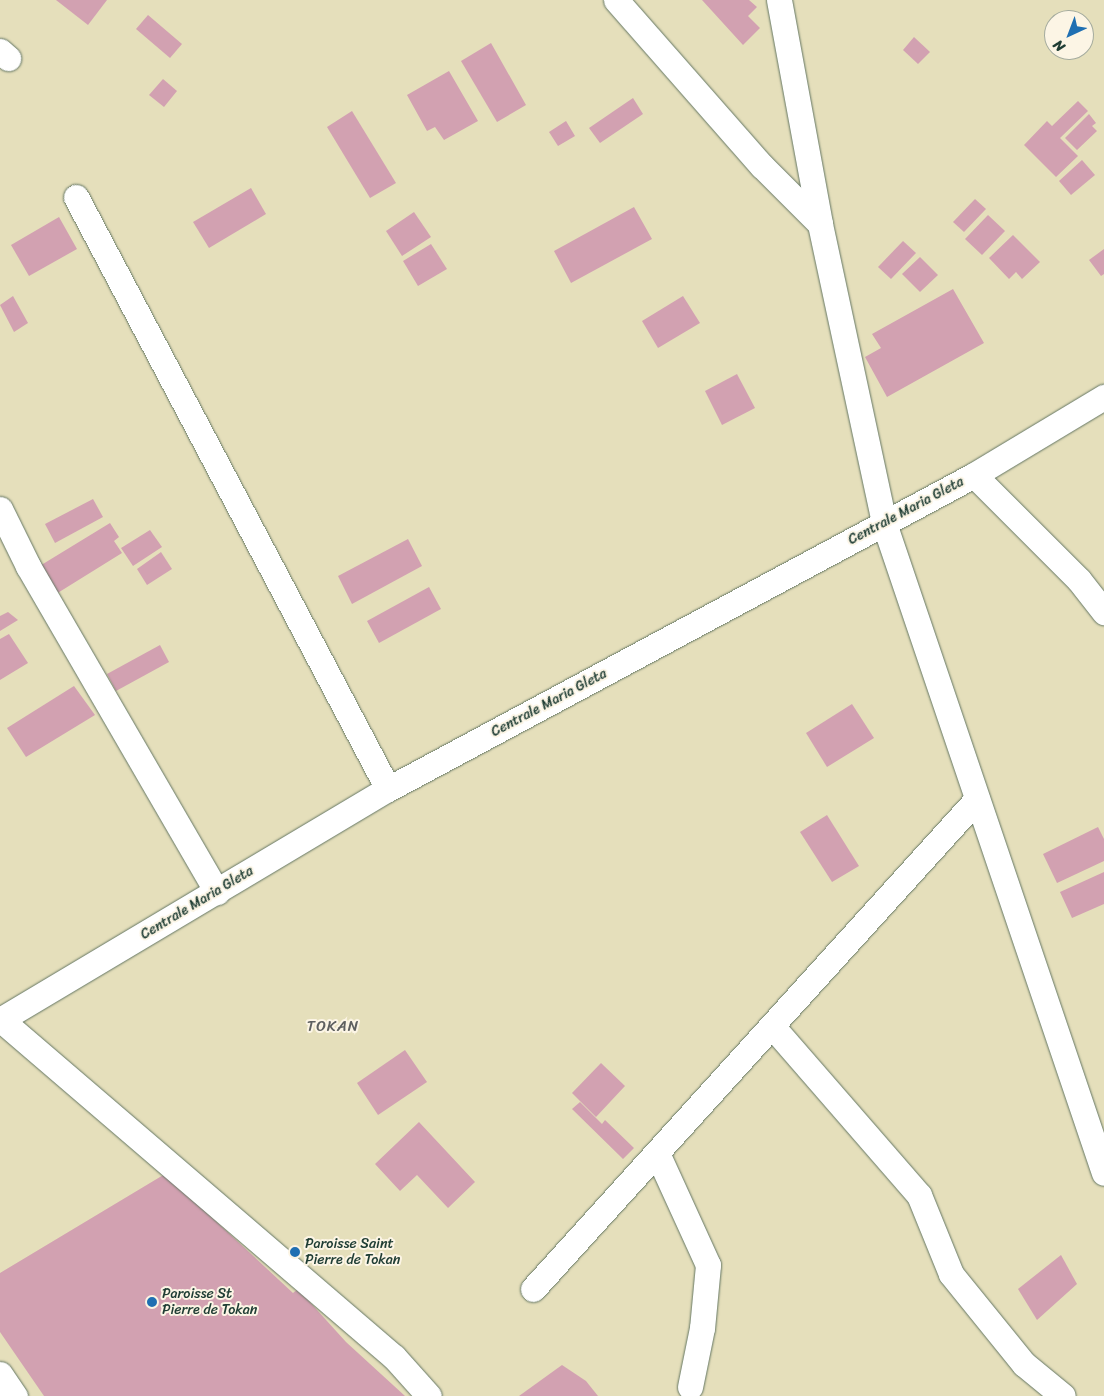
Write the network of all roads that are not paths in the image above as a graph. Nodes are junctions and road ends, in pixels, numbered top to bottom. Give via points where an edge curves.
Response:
1 (616, 0) edge
2 (779, 0) edge
3 (76, 197) dead end
4 (820, 224) junction
5 (1104, 397) edge
6 (974, 475) junction
7 (0, 509) edge
8 (884, 523) junction
9 (1104, 612) edge
10 (388, 789) junction
11 (977, 799) junction
12 (217, 892) junction
13 (0, 1019) edge
14 (772, 1026) junction
15 (657, 1153) junction
16 (1104, 1173) edge
17 (533, 1289) dead end
18 (0, 1374) edge
19 (690, 1386) dead end
20 (15, 1396) edge
21 (429, 1396) edge
22 (1062, 1396) edge

1 - 4 street via 762,166
2 - 4 street
3 - 10 street
4 - 8 street
5 - 6 street, Centrale Maria Gleta
6 - 8 street, Centrale Maria Gleta
6 - 9 street via 1080,580
7 - 12 street via 28,566
8 - 10 street, Centrale Maria Gleta
8 - 11 street
10 - 12 street, Centrale Maria Gleta
11 - 14 street
11 - 16 street
12 - 13 street, Centrale Maria Gleta
13 - 21 street via 394,1357
14 - 15 street
14 - 22 street via 918,1195 951,1274 1024,1364
15 - 17 street
15 - 19 street via 708,1265 702,1328
18 - 20 street

